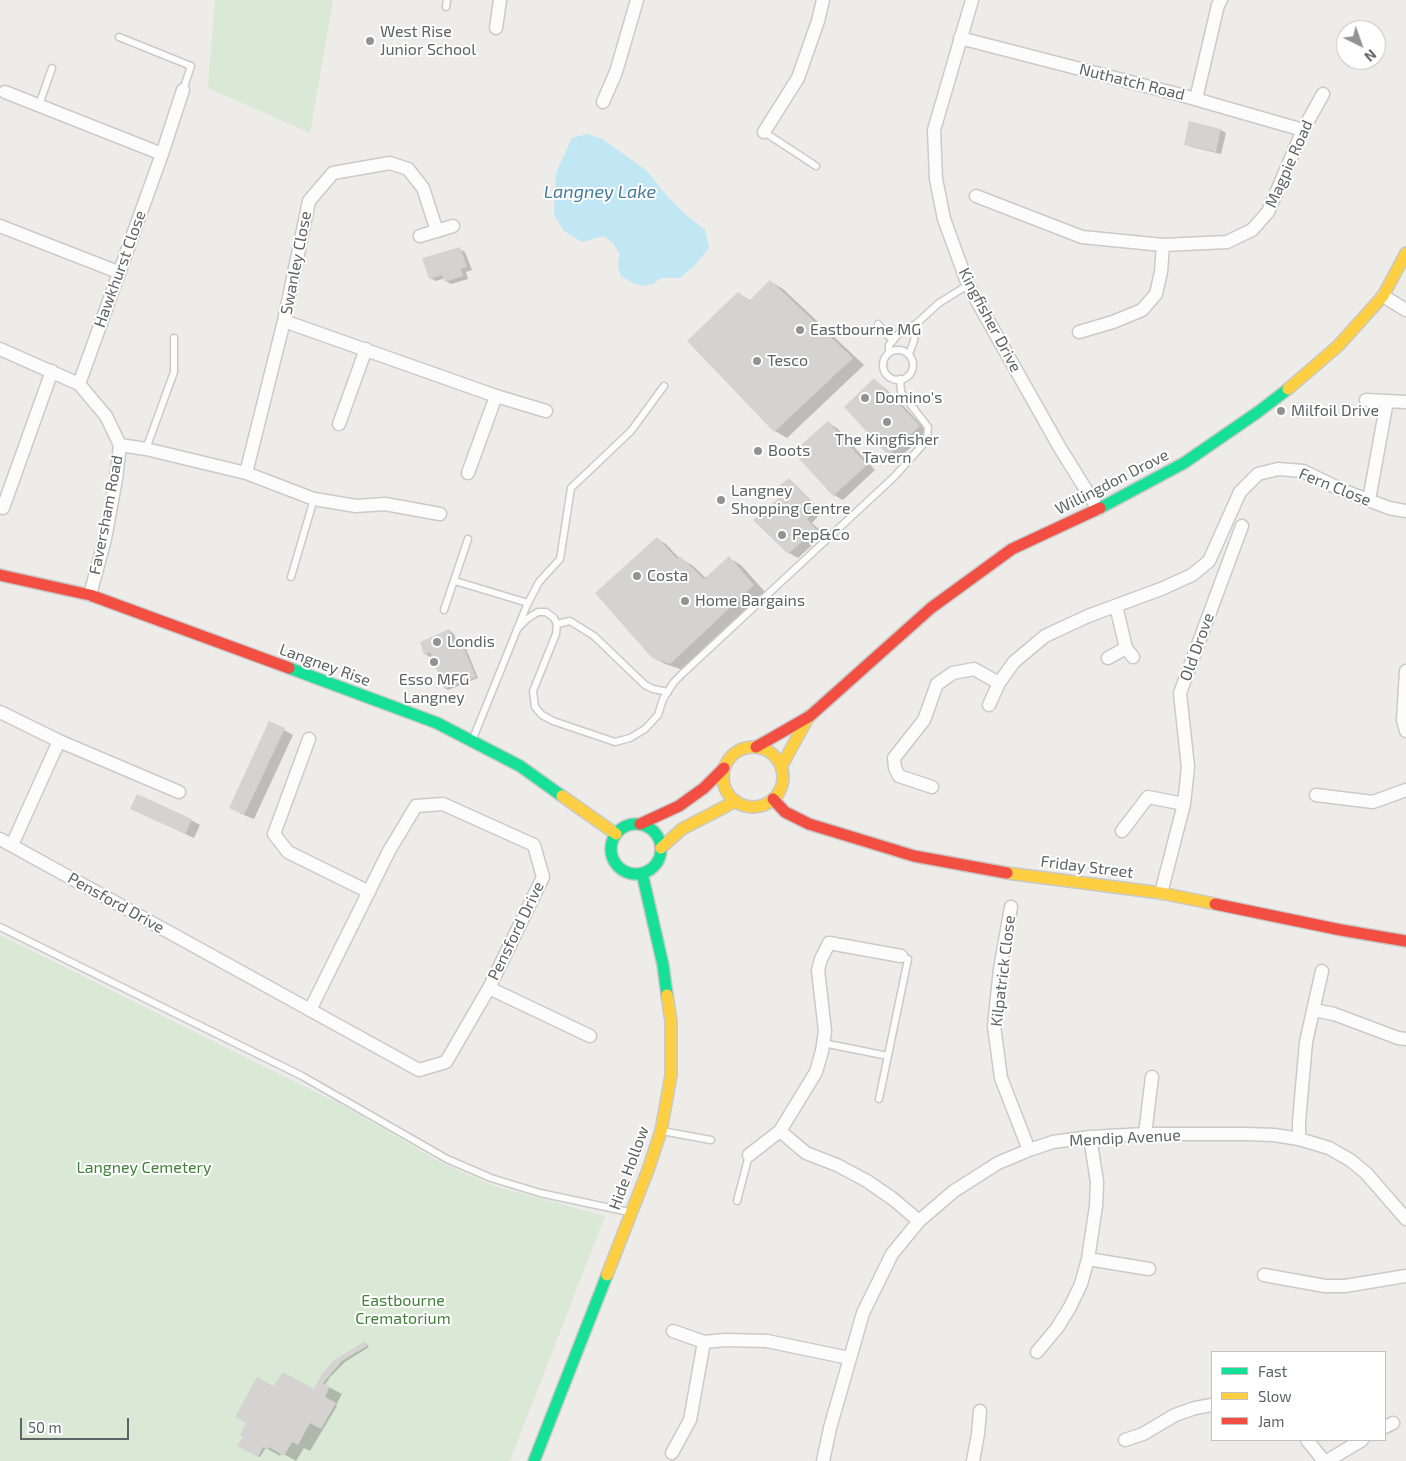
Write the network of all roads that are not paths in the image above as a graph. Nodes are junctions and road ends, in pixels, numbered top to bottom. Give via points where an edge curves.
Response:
1 (500, 0) edge
2 (637, 0) edge
3 (823, 0) edge
4 (972, 0) edge
5 (1221, 0) edge
6 (496, 28) dead end
7 (119, 37) dead end
8 (960, 38) junction
9 (52, 68) dead end
10 (183, 90) joint
11 (5, 92) dead end
12 (1323, 94) dead end
13 (1196, 99) junction
14 (603, 102) dead end
15 (39, 105) junction
16 (1303, 130) junction
17 (764, 132) joint
18 (162, 154) junction
19 (816, 166) dead end
20 (976, 196) dead end
21 (0, 226) edge
22 (453, 226) dead end
23 (437, 231) junction
24 (420, 236) dead end
25 (1163, 245) junction
26 (1406, 253) edge
27 (118, 272) junction
28 (968, 285) junction
29 (1383, 296) junction
30 (1406, 310) edge
31 (284, 321) junction
32 (878, 324) dead end
33 (916, 324) junction
34 (1079, 332) dead end
35 (174, 338) dead end
36 (893, 341) junction
37 (0, 349) edge
38 (366, 349) junction
39 (889, 353) junction
40 (909, 354) junction
41 (52, 371) junction
42 (900, 379) junction
43 (79, 384) junction
44 (664, 386) dead end
45 (496, 396) junction
46 (1366, 400) dead end
47 (1387, 401) junction
48 (1406, 402) edge
49 (546, 411) dead end
50 (339, 424) dead end
51 (120, 445) junction
52 (146, 449) junction
53 (246, 473) junction
54 (468, 474) dead end
55 (314, 498) junction
56 (1369, 500) junction
57 (3, 508) dead end
58 (1098, 509) junction
59 (1406, 511) edge
60 (440, 514) dead end
61 (1242, 526) dead end
62 (468, 539) dead end
63 (0, 575) edge
64 (291, 577) dead end
65 (455, 581) junction
66 (90, 595) junction
67 (528, 603) junction
68 (1116, 606) junction
69 (444, 610) dead end
70 (557, 624) junction
71 (517, 629) junction
72 (1108, 658) dead end
73 (1406, 671) edge
74 (999, 682) junction
75 (668, 692) junction
76 (989, 705) dead end
77 (0, 712) edge
78 (810, 716) junction
79 (1406, 731) edge
80 (310, 739) dead end
81 (472, 740) junction
82 (59, 741) junction
83 (756, 747) junction
84 (781, 767) junction
85 (724, 768) junction
86 (932, 787) dead end
87 (1406, 790) edge
88 (179, 792) dead end
89 (1316, 795) dead end
90 (773, 799) junction
91 (736, 802) junction
92 (1184, 804) junction
93 (640, 824) junction
94 (1122, 831) dead end
95 (616, 834) junction
96 (0, 839) edge
97 (12, 845) junction
98 (661, 848) junction
99 (642, 873) junction
100 (368, 892) junction
101 (1161, 893) junction
102 (1011, 907) dead end
103 (0, 927) edge
104 (1406, 942) edge
105 (901, 956) joint
106 (1322, 971) dead end
107 (489, 988) junction
108 (310, 1010) junction
109 (1314, 1010) junction
110 (590, 1036) dead end
111 (1406, 1039) edge
112 (824, 1043) junction
113 (888, 1056) junction
114 (1152, 1076) dead end
115 (879, 1099) dead end
116 (660, 1131) junction
117 (780, 1131) junction
118 (1145, 1134) junction
119 (1090, 1136) junction
120 (1299, 1139) junction
121 (711, 1140) dead end
122 (1029, 1150) junction
123 (749, 1155) joint
124 (737, 1201) dead end
125 (631, 1213) junction
126 (1406, 1219) edge
127 (919, 1221) junction
128 (1088, 1259) junction
129 (1149, 1269) dead end
130 (1264, 1274) dead end
131 (1406, 1276) edge
132 (673, 1331) dead end
133 (704, 1342) junction
134 (1037, 1352) dead end
135 (849, 1358) junction
136 (1211, 1405) edge
137 (980, 1411) dead end
138 (1125, 1440) dead end
139 (1308, 1441) edge
140 (1360, 1441) edge
141 (672, 1453) dead end
142 (534, 1461) edge
143 (823, 1461) edge
144 (973, 1461) edge
145 (1325, 1461) edge

1 - 6 street
2 - 14 street via 623,51
3 - 17 street via 798,78
4 - 8 street, Kingfisher Drive
5 - 13 street
7 - 10 lane via 191,66
8 - 13 street, Nuthatch Road
8 - 28 street, Kingfisher Drive via 934,130 936,179 944,219
9 - 15 lane
10 - 18 street, Hawkhurst Close
11 - 15 street
12 - 16 street, Magpie Road
13 - 16 street, Nuthatch Road
15 - 18 street
16 - 25 street, Magpie Road via 1268,212 1252,230 1227,242
17 - 19 lane
18 - 27 street, Hawkhurst Close
20 - 25 street, Magpie Road via 1082,237
21 - 27 street
22 - 23 street
23 - 24 street
23 - 31 street, Swanley Close via 422,188 408,169 390,163 333,173 309,200
25 - 34 street via 1156,294 1142,310
26 - 29 main road, Willingdon Drove
27 - 43 street, Hawkhurst Close
28 - 33 lane
28 - 58 street, Kingfisher Drive
29 - 30 street
29 - 58 main road, Willingdon Drove via 1338,346 1258,412 1184,463
31 - 38 street
31 - 53 street, Swanley Close
32 - 36 lane
33 - 36 lane via 901,331
33 - 40 lane
35 - 52 lane via 174,372
36 - 39 lane
37 - 41 street, Faversham Road
38 - 45 street
38 - 50 street
39 - 40 lane via 904,350
39 - 42 lane via 884,362 885,371 891,378
40 - 42 lane via 913,367 908,376
41 - 43 street, Faversham Road
41 - 57 street
42 - 75 lane via 901,392 928,427 927,440 894,477 682,674
43 - 51 street, Faversham Road via 106,416
44 - 67 lane via 631,431 571,488 560,559 539,582
45 - 49 street
45 - 54 street
46 - 47 street
47 - 48 street
47 - 56 street
51 - 52 street
51 - 66 street, Faversham Road via 105,539
52 - 53 street
53 - 55 street
55 - 60 street via 356,506 385,504
55 - 64 lane
56 - 59 street, Fern Close
56 - 68 street, Fern Close via 1302,471 1278,469 1258,474 1240,492 1209,561 1192,575
58 - 78 main road, Willingdon Drove via 1012,549 931,608
61 - 92 street, Old Drove via 1180,693 1188,767
62 - 65 lane
63 - 66 main road, Langney Rise
65 - 67 lane
65 - 69 lane
66 - 81 main road, Langney Rise via 437,723
67 - 71 lane
68 - 72 street via 1130,652
68 - 74 street, Fern Close via 1045,636 1014,662
70 - 71 lane via 546,612 538,612
70 - 75 lane via 570,620 594,636 645,685
70 - 75 lane via 533,691 535,707 547,718 615,742 630,738 654,721
71 - 81 lane
73 - 79 street via 1403,720
74 - 76 street, Fern Close
74 - 86 street via 974,669 953,673 937,684 924,720 894,758 899,776
77 - 82 street
78 - 83 main road, Willingdon Drove
78 - 84 main road, Willingdon Drove
80 - 100 street via 274,834 288,852
81 - 95 main road, Langney Rise via 520,766
82 - 88 street
82 - 97 street
83 - 84 main road via 771,753
83 - 85 main road via 736,752
84 - 90 main road via 782,784
85 - 91 main road via 724,786
85 - 93 main road via 679,806
87 - 89 street via 1373,802
90 - 91 main road via 759,806
90 - 101 main road, Friday Street via 785,812 809,824 914,856 1009,873
91 - 98 main road via 682,829
92 - 94 street via 1148,797
92 - 101 street, Old Drove
93 - 95 main road via 627,826
93 - 98 main road via 655,833
95 - 99 main road via 611,851 618,866 633,874
96 - 97 street, Pensford Drive
97 - 108 street, Pensford Drive
98 - 99 main road via 656,864
99 - 116 main road, Hide Hollow via 663,964 671,1021 671,1075
100 - 107 street, Pensford Drive via 416,806 444,804 534,845 544,878
100 - 108 street, Pensford Drive
101 - 104 main road, Friday Street
102 - 122 street, Kilpatrick Close via 998,978 994,1026 1001,1078
103 - 125 lane via 302,1076 447,1159 540,1194
105 - 112 street via 829,943 818,970
105 - 113 lane via 908,959
106 - 109 street
107 - 108 street, Pensford Drive via 446,1062 419,1070
107 - 110 street
109 - 111 street
109 - 120 street via 1306,1042
112 - 113 lane
112 - 117 street via 816,1072
113 - 115 lane
114 - 118 street
116 - 121 lane
116 - 125 main road, Hide Hollow
117 - 123 street
117 - 127 street via 806,1153 867,1181
118 - 119 street, Mendip Avenue
118 - 120 street, Mendip Avenue via 1246,1134
119 - 122 street, Mendip Avenue
119 - 128 street via 1096,1206
120 - 126 street, Mendip Avenue via 1329,1148 1350,1160 1366,1173
122 - 127 street, Mendip Avenue via 998,1163 954,1191
123 - 124 lane
125 - 142 main road, Hide Hollow
127 - 135 street, Mendip Avenue via 892,1254 874,1289
128 - 129 street
128 - 134 street via 1070,1307
130 - 131 street via 1325,1286
132 - 133 street
133 - 135 street via 767,1341
133 - 141 street via 690,1420
135 - 143 street, Mendip Avenue
136 - 138 street via 1175,1415 1143,1434
137 - 144 street
139 - 145 street
140 - 145 street

